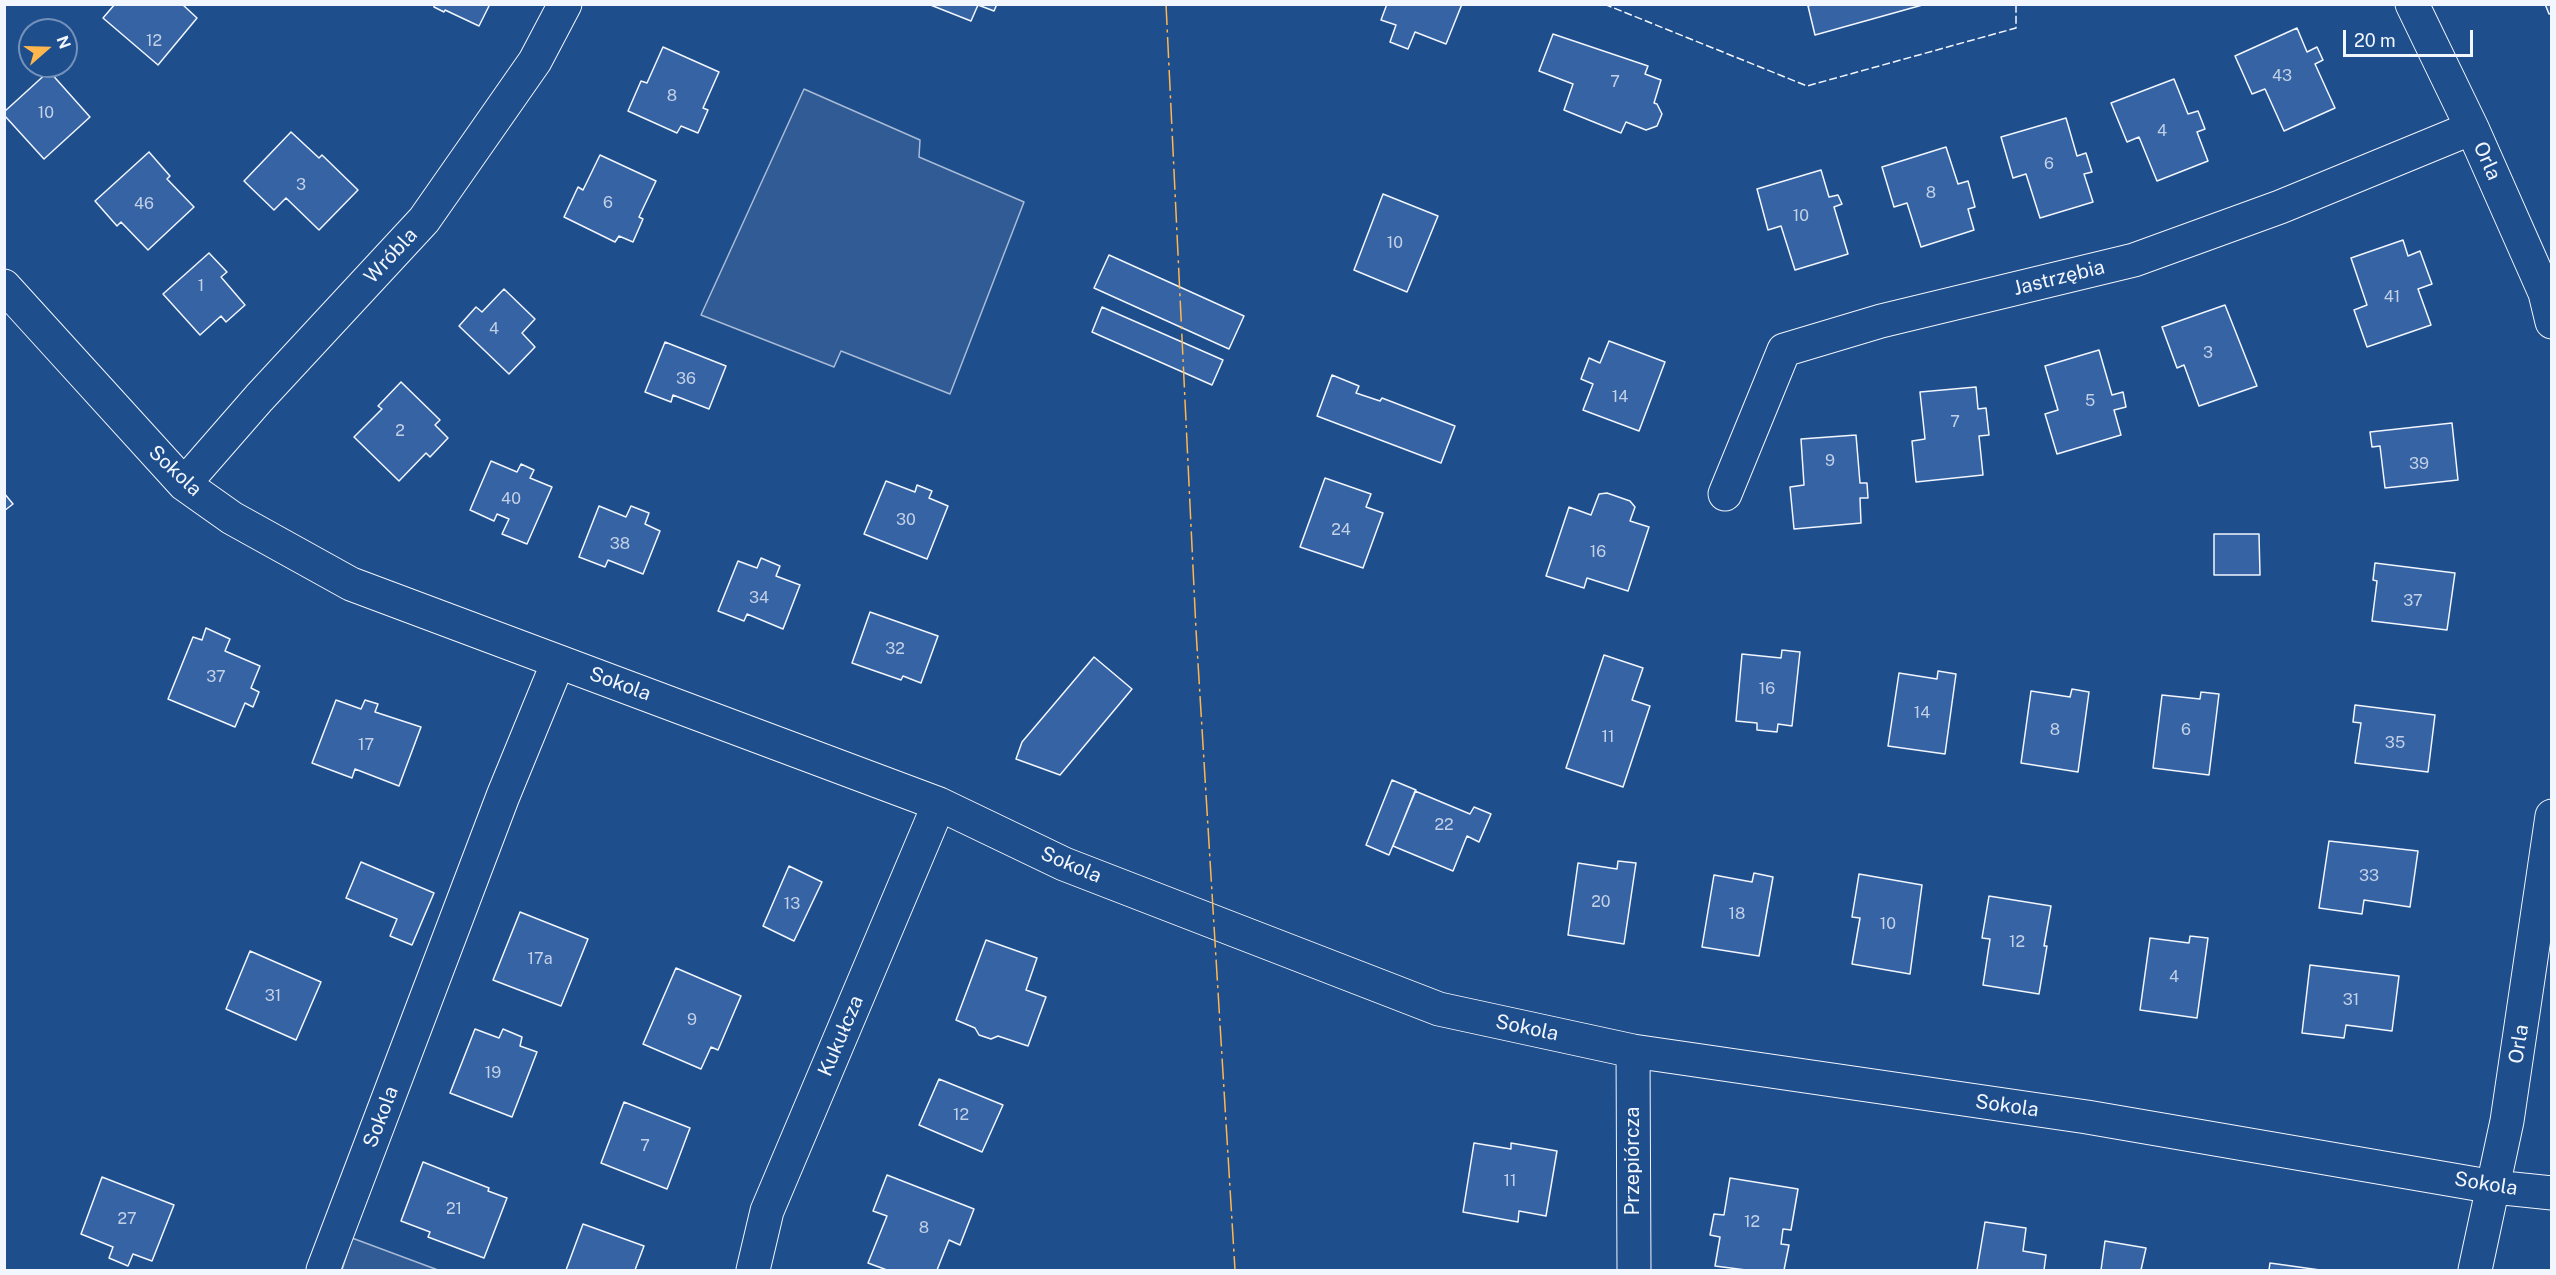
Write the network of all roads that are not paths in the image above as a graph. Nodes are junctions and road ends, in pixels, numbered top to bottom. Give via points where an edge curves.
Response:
1 (565, 4) edge
2 (2412, 4) edge
3 (2472, 128) junction
4 (4, 286) edge
5 (2552, 322) edge
6 (184, 484) junction
7 (1725, 494) dead end
8 (558, 662) junction
9 (939, 804) junction
10 (2552, 816) edge
11 (1633, 1051) junction
12 (2494, 1187) junction
13 (2552, 1193) edge
14 (323, 1270) edge
15 (753, 1270) edge
16 (1634, 1270) edge
17 (2475, 1270) edge

1 - 6 street, Wróbla via 535,61 424,220
2 - 3 street, Orla
3 - 5 street, Orla via 2545,293
3 - 7 street, Jastrzębia via 2280,207 2134,260 1881,321 1784,350
4 - 6 street, Sokola
6 - 8 street, Sokola via 231,518 351,584
8 - 9 street, Sokola
8 - 14 street, Sokola
9 - 11 street, Sokola via 1064,864 1439,1009
9 - 15 street, Kukułcza via 767,1211
10 - 12 street, Orla via 2508,1121
11 - 12 street, Sokola via 2087,1117
11 - 16 street, Przepiórcza
12 - 13 street, Sokola
12 - 17 street, Orla

